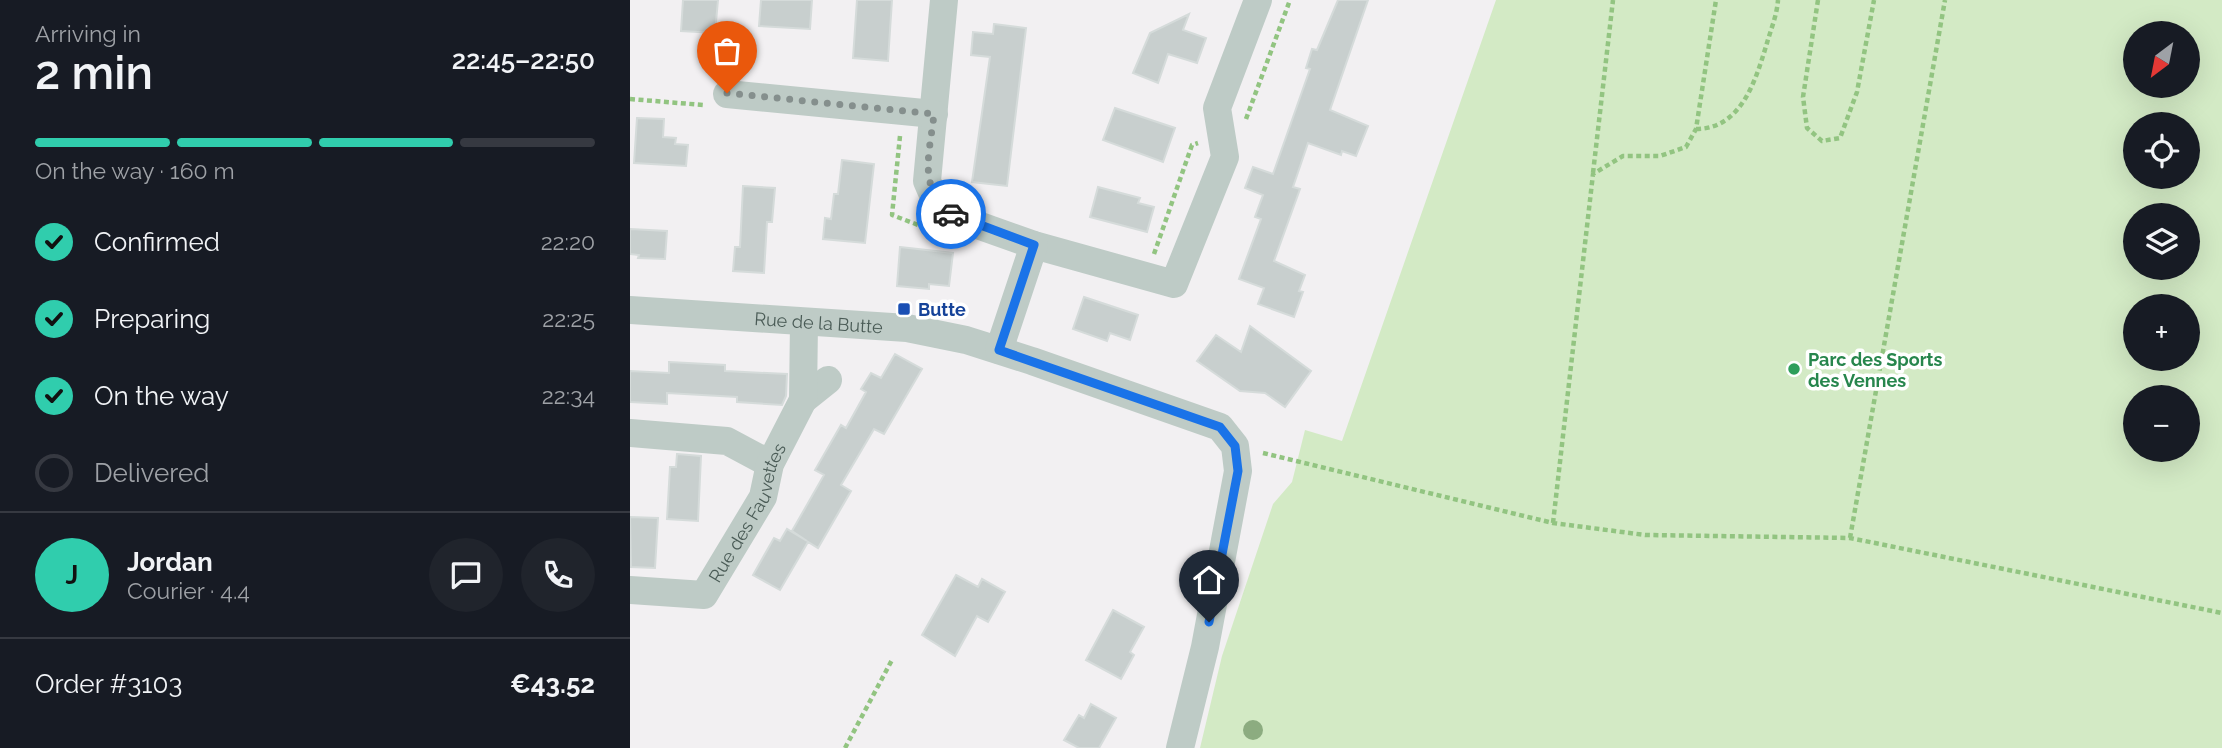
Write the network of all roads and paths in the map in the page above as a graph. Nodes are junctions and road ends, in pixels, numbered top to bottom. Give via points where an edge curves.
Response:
1 (944, 0) edge
2 (1258, 0) edge
3 (1290, 0) edge
4 (1612, 0) edge
5 (1716, 0) edge
6 (1778, 0) edge
7 (1818, 0) edge
8 (1874, 0) edge
9 (1945, 0) edge
10 (727, 93) dead end
11 (934, 114) junction
12 (1696, 129) junction
13 (1221, 132) junction
14 (1593, 174) junction
15 (1034, 245) junction
16 (1146, 276) junction
17 (630, 310) edge
18 (804, 321) junction
19 (999, 350) junction
20 (828, 380) dead end
21 (803, 400) junction
22 (630, 433) edge
23 (1235, 446) junction
24 (770, 464) junction
25 (1553, 523) junction
26 (1850, 538) junction
27 (630, 590) edge
28 (2222, 613) edge
29 (893, 658) dead end
30 (845, 748) edge
31 (1180, 748) edge

1 - 11 street
2 - 13 street via 1217,108
3 - 13 path via 1245,122
4 - 14 path
5 - 12 path
6 - 12 path via 1753,89 1731,117 1710,129
7 - 8 path via 1803,97 1807,128 1822,141 1840,138 1857,92
9 - 26 path
10 - 11 street
11 - 15 street via 927,181 936,202 955,217
12 - 14 path via 1686,147 1660,156 1623,156
13 - 16 path via 1192,145
13 - 16 street via 1225,157 1174,284
14 - 25 path
15 - 16 street
15 - 19 street
17 - 18 street, Rue de la Butte
18 - 19 street, Rue de la Butte via 907,328
18 - 21 street, Rue des Fauvettes
19 - 23 street, Rue de la Butte via 1220,427
20 - 21 street, Rue des Fauvettes
21 - 24 street, Rue des Fauvettes
22 - 24 street via 727,441
23 - 25 path
23 - 31 street via 1238,471 1205,647
24 - 27 street, Rue des Fauvettes via 763,497 704,595
25 - 26 path via 1645,535
26 - 28 path
29 - 30 path

